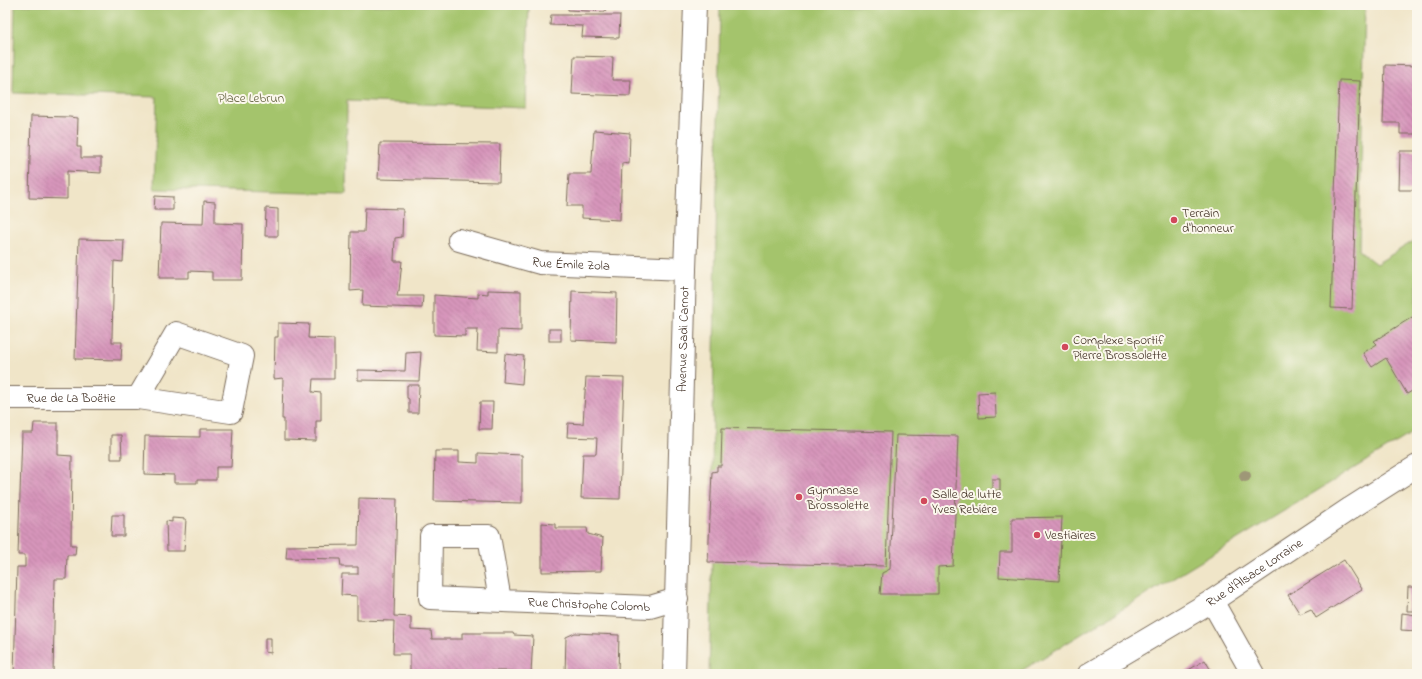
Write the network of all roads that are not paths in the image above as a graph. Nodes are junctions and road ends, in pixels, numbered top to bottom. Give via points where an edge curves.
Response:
1 (695, 5) edge
2 (459, 240) dead end
3 (686, 269) junction
4 (5, 398) edge
5 (138, 398) junction
6 (1417, 466) edge
7 (677, 599) junction
8 (500, 600) dead end
9 (1212, 601) junction
10 (674, 674) edge
11 (1089, 674) edge
12 (1254, 674) edge

1 - 3 street, Avenue Sadi Carnot
2 - 3 street, Rue Émile Zola via 540,263
3 - 7 street, Avenue Sadi Carnot
4 - 5 street, Rue de La Boëtie
5 - 5 street, Rue de La Boëtie via 176,333 242,356 231,412
6 - 9 street, Rue d'Alsace Lorraine
7 - 8 street, Rue Christophe Colomb via 650,607
7 - 10 street, Avenue Sadi Carnot
9 - 11 street, Rue d'Alsace Lorraine
9 - 12 street

